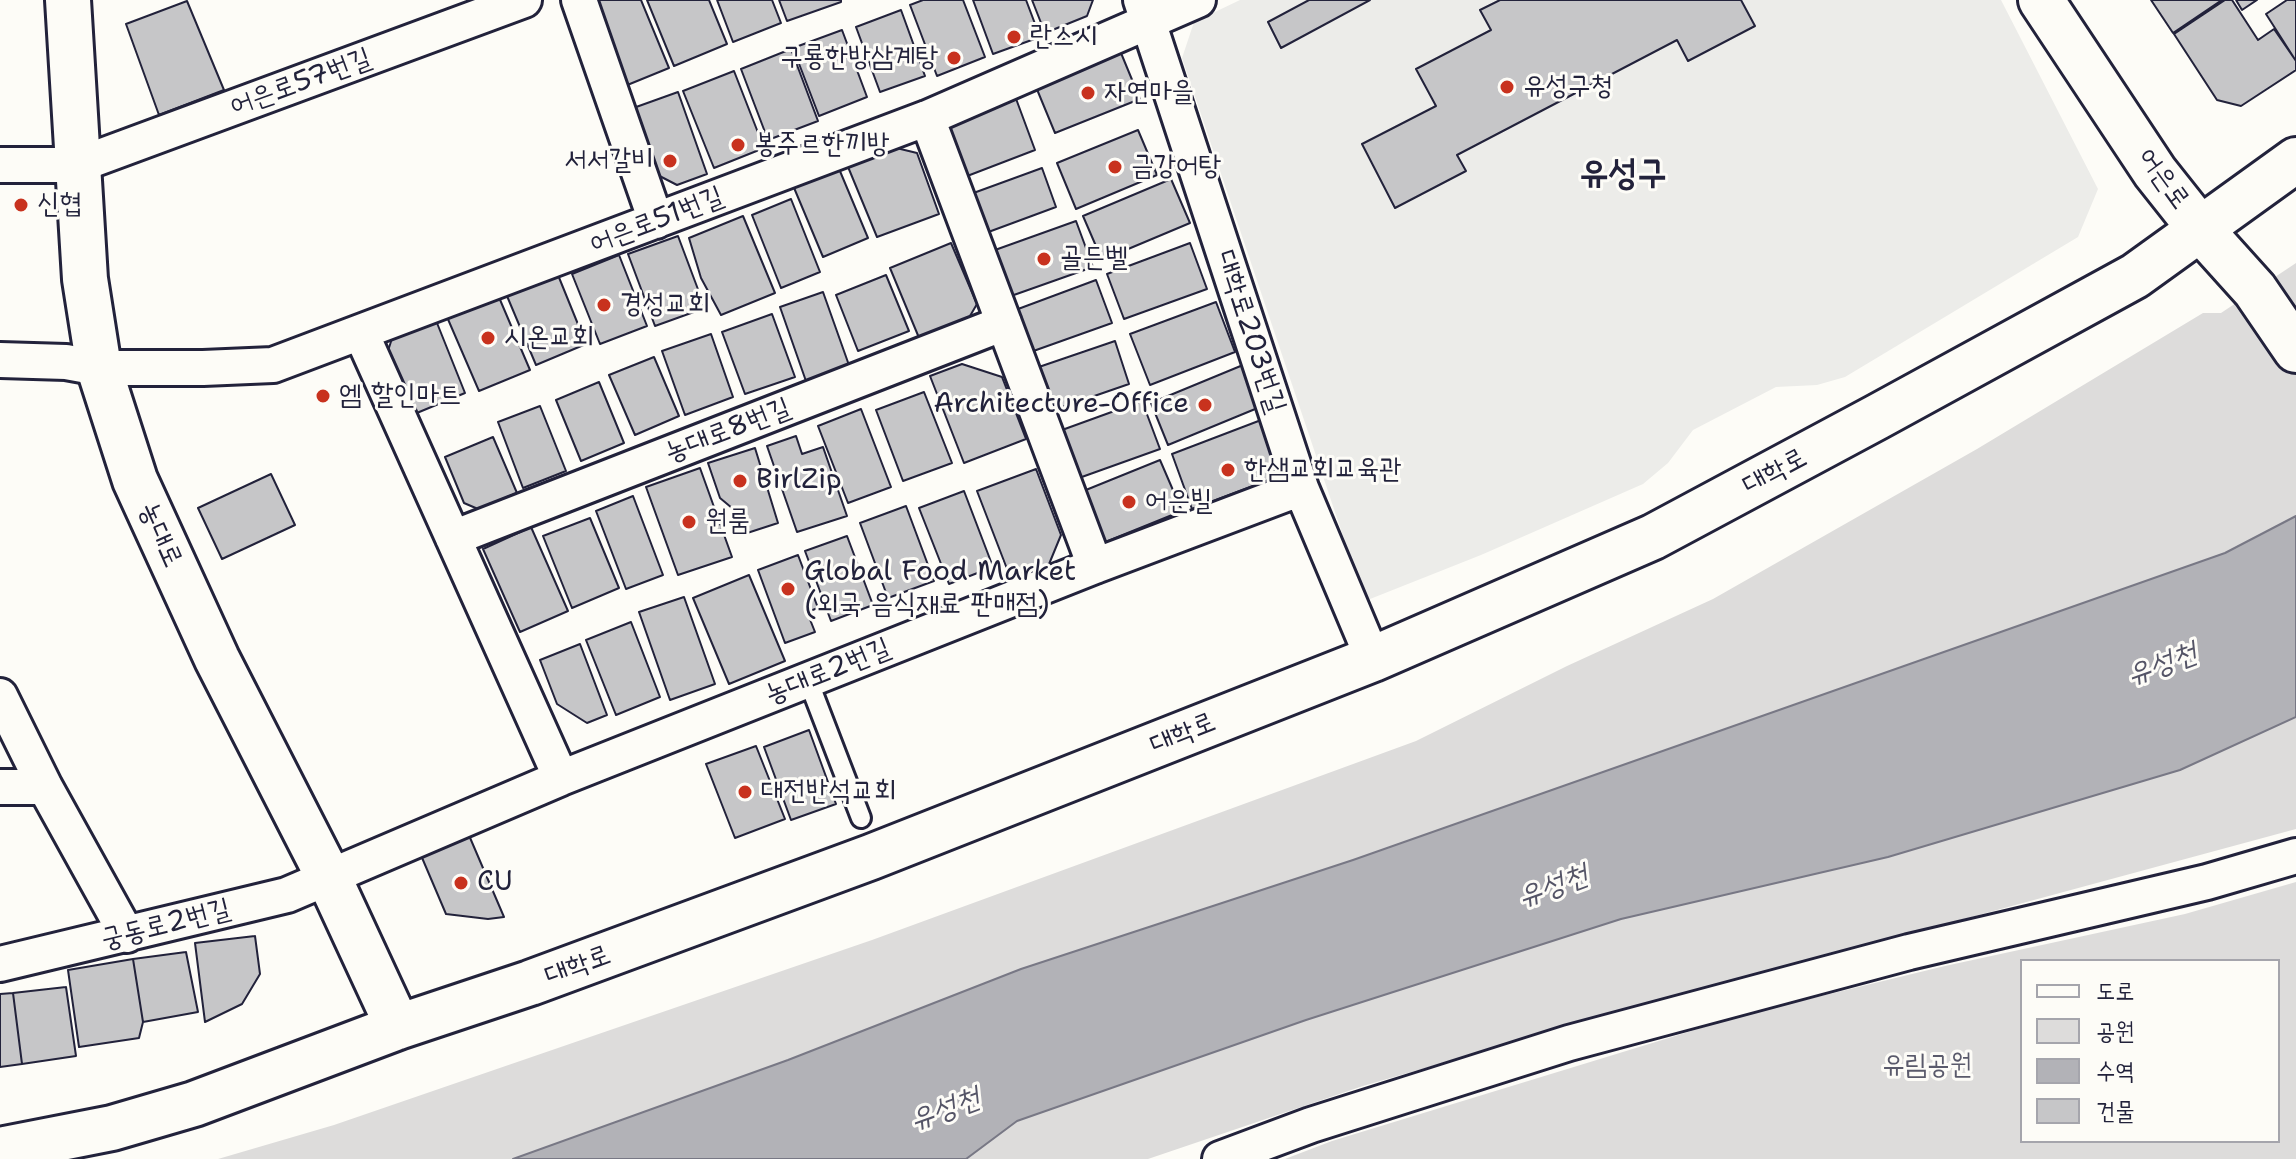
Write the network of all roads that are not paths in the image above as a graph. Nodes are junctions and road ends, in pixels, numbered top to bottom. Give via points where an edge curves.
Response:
1 (68, 0) edge
2 (524, 0) edge
3 (579, 0) edge
4 (1198, 0) edge
5 (2041, 0) edge
6 (1145, 11) edge
7 (927, 118) junction
8 (2296, 160) edge
9 (0, 165) edge
10 (78, 165) junction
11 (656, 221) junction
12 (2201, 230) junction
13 (1004, 323) junction
14 (361, 333) junction
15 (2296, 350) edge
16 (0, 360) edge
17 (99, 368) junction
18 (1301, 488) junction
19 (453, 538) junction
20 (1095, 566) junction
21 (1373, 659) junction
22 (808, 680) junction
23 (0, 696) edge
24 (561, 778) junction
25 (0, 787) edge
26 (45, 787) junction
27 (861, 818) dead end
28 (2296, 856) edge
29 (328, 876) junction
30 (127, 935) junction
31 (0, 964) edge
32 (398, 1027) junction
33 (0, 1150) edge
34 (1220, 1159) edge

1 - 10 main road, 농대로
2 - 10 street, 어은로57번길
3 - 11 street
4 - 6 street, 어은로51번길
5 - 12 main road, 어은로 via 2155,172
6 - 7 street, 어은로51번길
6 - 18 street, 대학로203번길
7 - 11 street, 어은로51번길
7 - 13 street
8 - 12 main road, 대학로
9 - 10 street
10 - 17 main road, 농대로 via 85,279
11 - 14 street, 어은로51번길
12 - 15 main road, 어은로 via 2255,290
12 - 21 main road, 대학로 via 2135,276 1653,537
13 - 19 street, 농대로8번길
13 - 20 street
14 - 17 street, 어은로51번길 via 273,365
14 - 19 street
16 - 17 street, 어은로51번길
17 - 29 main road, 농대로 via 135,480 217,659
18 - 20 street, 농대로2번길
18 - 21 street, 대학로203번길
19 - 24 street
20 - 22 street, 농대로2번길
21 - 32 main road, 대학로 via 856,863
22 - 24 street, 농대로2번길
22 - 27 lane
23 - 26 street
24 - 29 street, 농대로2번길
25 - 26 street
26 - 30 street
28 - 34 street via 1569,1043
29 - 30 street, 궁동로2번길 via 287,895
29 - 32 main road, 농대로
30 - 31 street, 궁동로2번길
32 - 33 main road, 대학로 via 194,1104 112,1128

